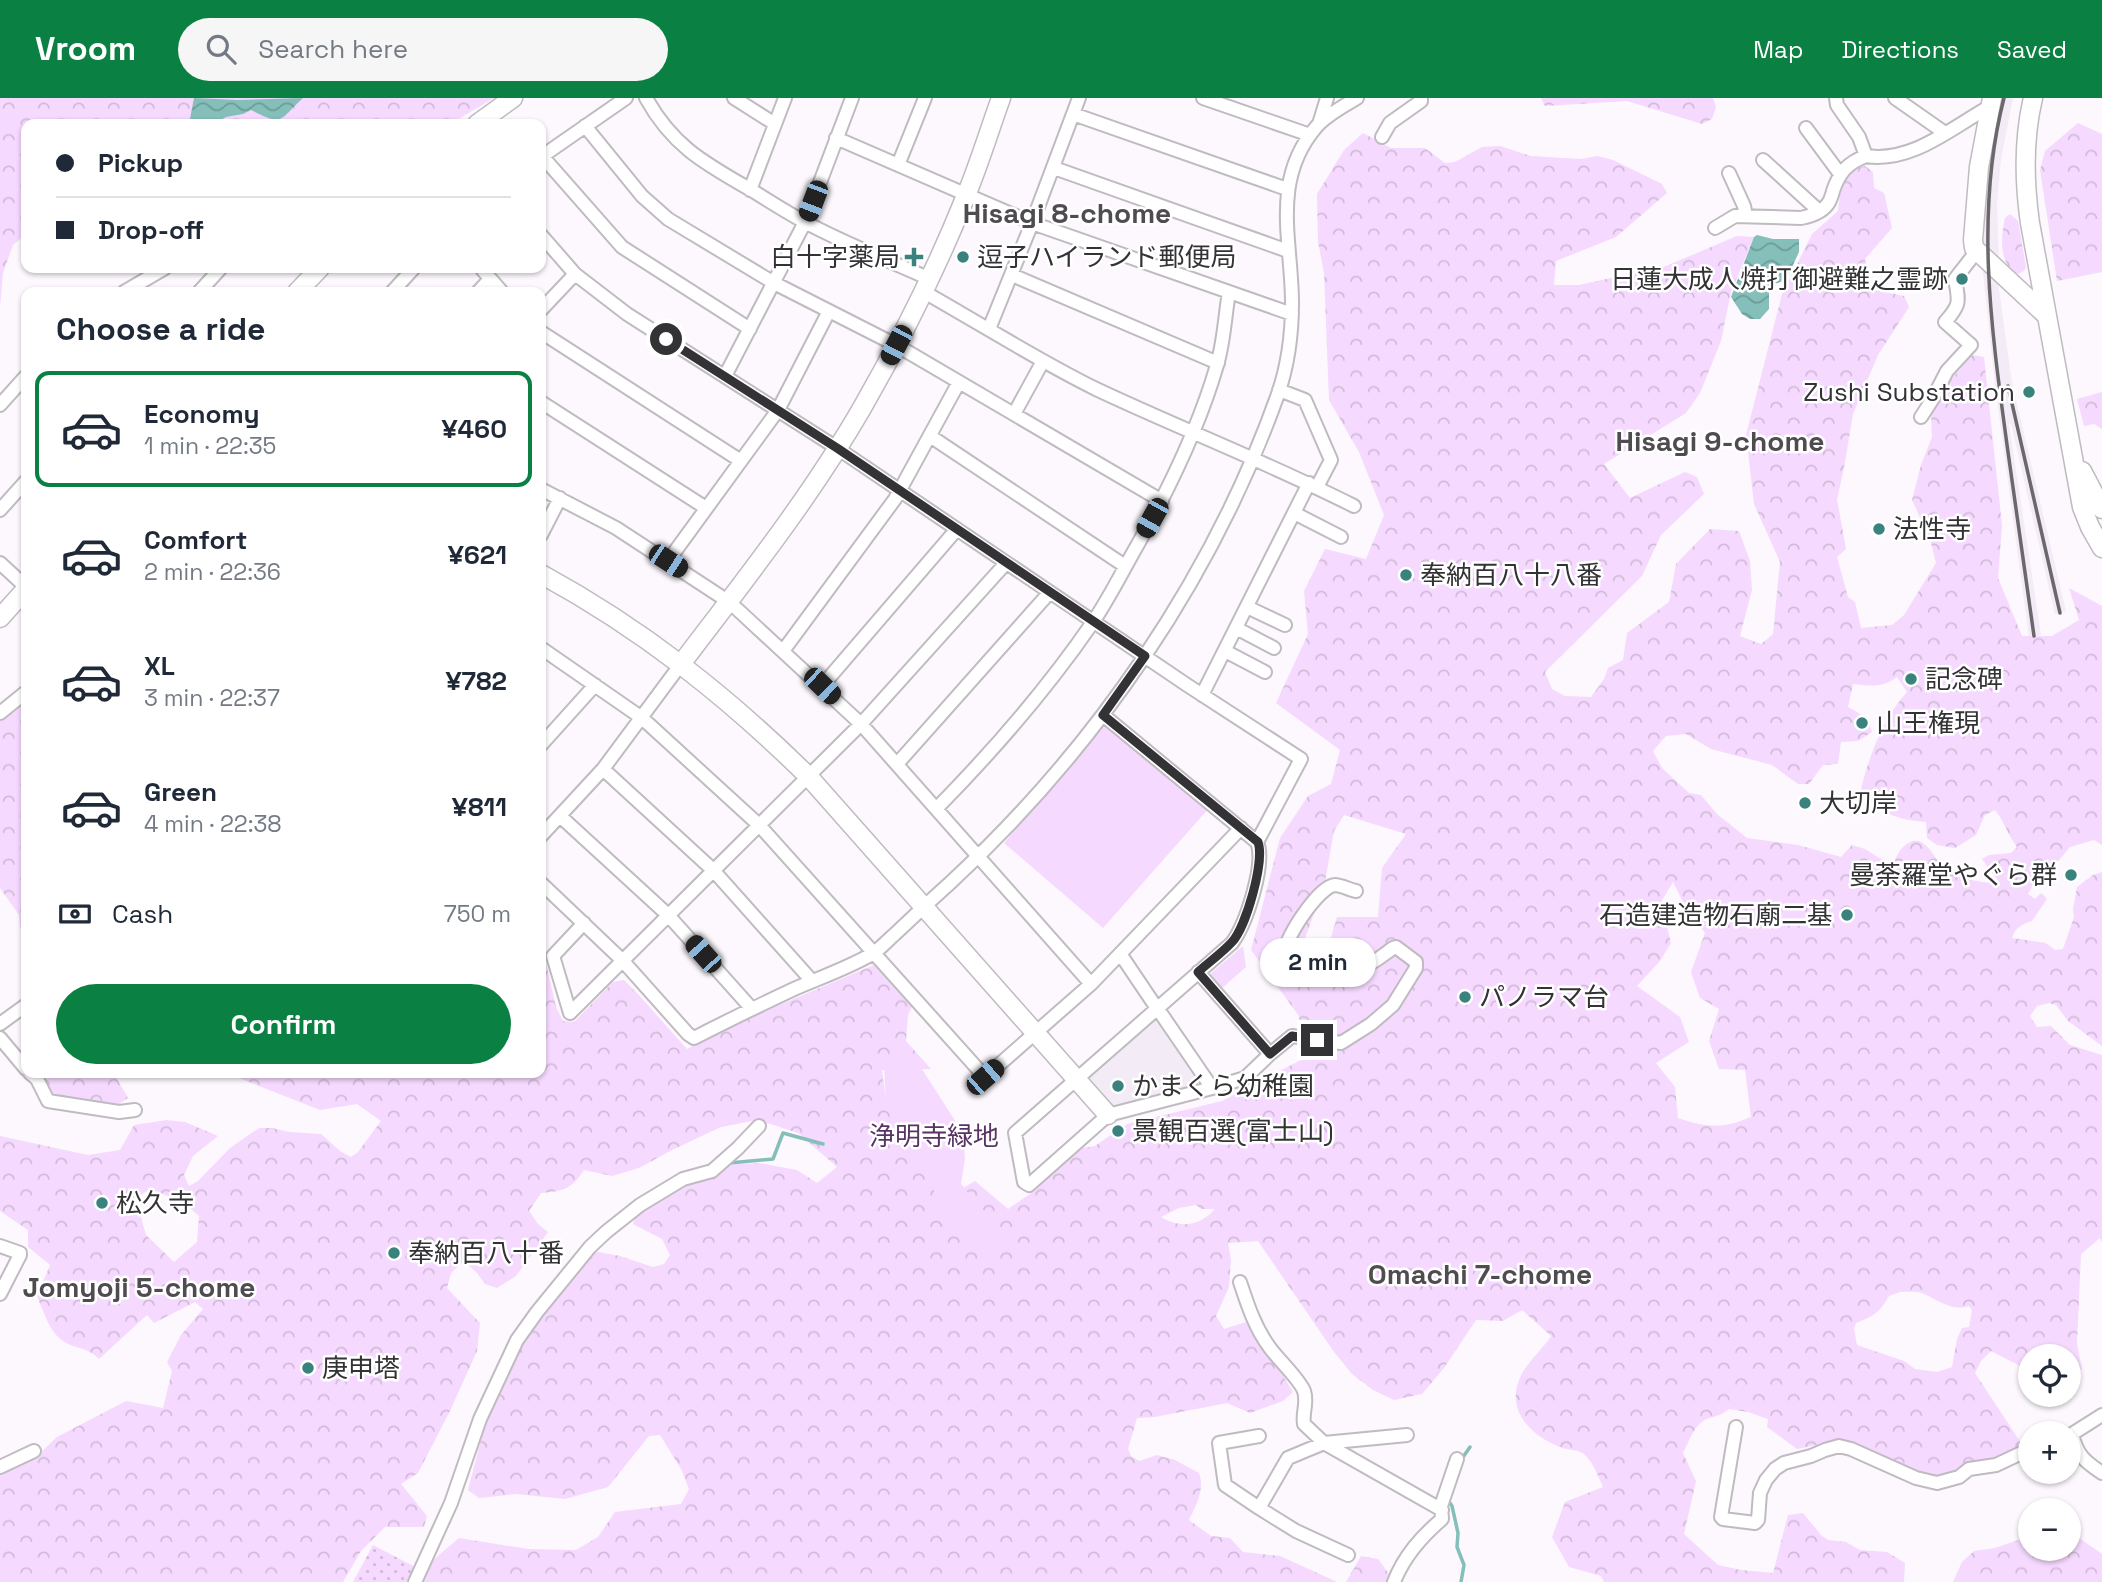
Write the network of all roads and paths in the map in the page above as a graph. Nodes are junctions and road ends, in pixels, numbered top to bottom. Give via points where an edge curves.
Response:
1 (513, 98) edge
2 (626, 98) edge
3 (646, 98) edge
4 (734, 98) edge
5 (785, 98) edge
6 (852, 98) edge
7 (925, 98) edge
8 (1001, 98) edge
9 (1079, 98) edge
10 (1203, 98) edge
11 (1327, 98) edge
12 (1357, 98) edge
13 (1421, 98) edge
14 (1836, 98) edge
15 (1895, 98) edge
16 (2033, 98) edge
17 (1991, 102) edge
18 (1073, 114) junction
19 (484, 119) edge
20 (775, 124) junction
21 (1319, 124) junction
22 (585, 126) junction
23 (1806, 128) dead end
24 (1945, 133) junction
25 (1310, 135) junction
26 (1382, 137) dead end
27 (836, 138) junction
28 (546, 153) edge
29 (1866, 156) junction
30 (1763, 160) dead end
31 (546, 161) edge
32 (898, 165) junction
33 (1054, 168) junction
34 (1729, 173) dead end
35 (1840, 174) junction
36 (1287, 189) junction
37 (750, 190) junction
38 (966, 195) junction
39 (1819, 211) junction
40 (1746, 216) junction
41 (804, 222) junction
42 (1032, 223) junction
43 (1715, 228) dead end
44 (546, 241) edge
45 (1288, 251) junction
46 (1976, 252) junction
47 (156, 273) edge
48 (315, 273) edge
49 (409, 273) edge
50 (485, 273) edge
51 (575, 274) junction
52 (1012, 275) junction
53 (2007, 278) junction
54 (490, 279) junction
55 (2041, 281) junction
56 (775, 283) junction
57 (927, 286) junction
58 (133, 287) edge
59 (302, 287) edge
60 (397, 287) edge
61 (483, 287) edge
62 (497, 287) edge
63 (1228, 292) junction
64 (546, 305) edge
65 (829, 311) junction
66 (1292, 314) junction
67 (2047, 316) junction
68 (750, 329) junction
69 (989, 329) junction
70 (546, 335) edge
71 (896, 345) junction
72 (1043, 361) junction
73 (1218, 363) junction
74 (725, 376) junction
75 (21, 382) edge
76 (958, 382) junction
77 (1279, 390) junction
78 (0, 405) edge
79 (546, 405) edge
80 (778, 410) junction
81 (1014, 414) junction
82 (1921, 416) dead end
83 (1194, 431) junction
84 (930, 436) junction
85 (837, 448) junction
86 (2072, 449) junction
87 (1254, 457) junction
88 (741, 461) junction
89 (1313, 485) junction
90 (21, 487) edge
91 (900, 490) junction
92 (546, 491) edge
93 (560, 498) junction
94 (1162, 500) junction
95 (1354, 506) dead end
96 (706, 508) junction
97 (2102, 509) edge
98 (0, 510) edge
99 (1294, 513) junction
100 (546, 525) edge
101 (957, 529) junction
102 (1341, 537) dead end
103 (2102, 548) edge
104 (668, 561) junction
105 (0, 563) edge
106 (1006, 563) junction
107 (1125, 566) junction
108 (546, 577) edge
109 (21, 583) edge
110 (1050, 592) junction
111 (21, 594) edge
112 (729, 602) junction
113 (1247, 607) junction
114 (0, 618) edge
115 (1094, 621) junction
116 (1285, 625) dead end
117 (1236, 628) junction
118 (1274, 648) dead end
119 (783, 651) junction
120 (1225, 651) junction
121 (546, 655) edge
122 (1145, 656) junction
123 (681, 664) junction
124 (1265, 672) dead end
125 (595, 685) junction
126 (822, 686) junction
127 (21, 695) edge
128 (1202, 695) junction
129 (0, 713) edge
130 (1103, 715) junction
131 (642, 718) junction
132 (861, 724) junction
133 (546, 739) edge
134 (897, 764) junction
135 (603, 769) junction
136 (809, 777) junction
137 (937, 808) junction
138 (560, 816) junction
139 (759, 825) junction
140 (1241, 828) junction
141 (546, 831) edge
142 (1258, 842) junction
143 (979, 856) junction
144 (713, 870) junction
145 (546, 888) edge
146 (1356, 891) dead end
147 (923, 907) junction
148 (668, 915) junction
149 (583, 923) junction
150 (874, 953) junction
151 (1121, 955) junction
152 (622, 960) junction
153 (1198, 972) junction
154 (813, 981) junction
155 (1091, 984) junction
156 (1156, 1007) junction
157 (21, 1009) edge
158 (752, 1009) junction
159 (0, 1024) edge
160 (1036, 1034) junction
161 (0, 1038) edge
162 (1270, 1054) junction
163 (21, 1063) edge
164 (35, 1078) edge
165 (1075, 1079) junction
166 (1212, 1088) junction
167 (135, 1110) dead end
168 (1108, 1115) junction
169 (759, 1126) dead end
170 (0, 1246) edge
171 (1240, 1282) dead end
172 (0, 1294) edge
173 (2102, 1415) edge
174 (1736, 1427) dead end
175 (2081, 1428) edge
176 (1407, 1435) dead end
177 (1259, 1436) dead end
178 (1324, 1443) junction
179 (34, 1451) dead end
180 (2018, 1455) edge
181 (2081, 1456) edge
182 (1457, 1459) dead end
183 (0, 1466) edge
184 (2102, 1473) edge
185 (1259, 1508) junction
186 (1442, 1510) junction
187 (1348, 1555) dead end
188 (415, 1582) edge
189 (1394, 1582) edge

1 - 19 street
2 - 22 street
3 - 37 street via 656,117 689,152
4 - 20 street
5 - 20 street
6 - 27 street
7 - 32 street
8 - 38 street
9 - 18 street
10 - 25 street
11 - 21 street
12 - 21 street
13 - 26 street via 1390,123
14 - 29 street
15 - 24 street
16 - 55 street via 2026,142 2026,191
17 - 24 street
17 - 46 street via 1979,167
18 - 33 street
18 - 36 street
20 - 37 street
21 - 25 street
22 - 28 street
22 - 56 street via 656,211
23 - 35 street
24 - 29 street via 1895,156
25 - 36 street
27 - 32 street
27 - 41 street
29 - 35 street via 1854,160
30 - 39 street
31 - 68 street via 622,247
32 - 38 street
33 - 42 street
33 - 45 street
34 - 40 street
35 - 39 street via 1829,203
36 - 45 street
37 - 41 street
38 - 42 street
38 - 57 street
39 - 40 street via 1801,218
40 - 43 street via 1735,216
41 - 56 street
41 - 57 street
42 - 52 street
42 - 63 street
44 - 51 street
45 - 66 street
46 - 53 street
46 - 82 street via 1955,279 1959,302 1945,322 1971,345 1947,372
47 - 58 street
48 - 59 street
49 - 60 street
50 - 54 street
51 - 64 street
51 - 74 street via 627,314
52 - 69 street
52 - 73 street
53 - 55 street
53 - 67 street
54 - 61 street
54 - 62 street
55 - 67 street
56 - 65 street
56 - 68 street
57 - 69 street
57 - 71 street
63 - 66 street
63 - 73 street
65 - 71 street
65 - 80 street
66 - 77 street
67 - 86 street
68 - 74 street
69 - 72 street
70 - 88 street
71 - 76 street
71 - 85 street
72 - 81 street
72 - 83 street
73 - 83 street
74 - 80 street
75 - 78 street
76 - 81 street
76 - 84 street
77 - 87 street
77 - 89 street via 1305,400 1331,460
79 - 96 street
80 - 85 street
80 - 88 street
81 - 94 street
83 - 87 street
83 - 94 street
84 - 91 street
84 - 107 street
85 - 91 street
85 - 112 street
86 - 97 street
86 - 103 street via 2082,507
87 - 89 street
87 - 122 street via 1235,499
88 - 96 street
89 - 95 street
89 - 99 street
90 - 98 street
91 - 101 street
91 - 119 street
92 - 93 street
93 - 100 street
93 - 104 street
94 - 107 street
96 - 104 street
99 - 102 street
99 - 113 street
101 - 106 street
101 - 126 street
104 - 112 street
105 - 109 street
106 - 110 street
106 - 132 street
107 - 115 street
108 - 123 street via 610,614
110 - 115 street
110 - 134 street
111 - 114 street
112 - 119 street
112 - 123 street
113 - 116 street
113 - 117 street
115 - 122 street
115 - 137 street via 1029,709
117 - 118 street
117 - 120 street
119 - 126 street
120 - 124 street
120 - 128 street
121 - 125 street
122 - 128 street
122 - 130 street
123 - 131 street
123 - 136 street
125 - 131 street
125 - 133 street
126 - 132 street
127 - 129 street
128 - 142 street via 1301,759
130 - 140 street
130 - 143 street via 1047,784
131 - 135 street
131 - 139 street
132 - 134 street
132 - 136 street
134 - 137 street
135 - 138 street
135 - 144 street
136 - 139 street
136 - 147 street
137 - 143 street
138 - 141 street
138 - 148 street
139 - 144 street
139 - 150 street
140 - 142 street
140 - 151 street
142 - 153 street via 1258,876 1239,934
143 - 147 street
143 - 155 street
144 - 148 street
144 - 154 street
145 - 149 street
146 - 162 street via 1335,885 1305,912 1285,947 1288,968 1312,975 1361,969 1396,947 1416,962 1416,968 1393,1006 1341,1043 1292,1036
147 - 150 street
147 - 160 street
148 - 152 street
148 - 158 street
149 - 152 street
149 - 152 street via 553,956 570,1013
150 - 154 street
150 - 160 street via 985,1077
151 - 155 street
151 - 156 street
152 - 158 street via 694,1038
153 - 156 street
153 - 162 street
154 - 158 street
155 - 160 street
156 - 165 street
156 - 166 street
157 - 159 street
160 - 165 street
161 - 163 street
162 - 166 street via 1245,1078
164 - 167 street via 48,1101 119,1112
165 - 168 street
165 - 168 street via 1015,1133 1024,1182 1029,1185
166 - 168 street
169 - 188 street via 712,1171 683,1179 606,1231 537,1312 517,1340 486,1407
170 - 172 street via 20,1253
171 - 178 street via 1263,1338 1304,1390 1304,1423
173 - 175 street
174 - 180 street via 1721,1517 1755,1523 1760,1493 1775,1469 1839,1446 1916,1479 1937,1483
176 - 178 street
177 - 185 street via 1219,1443 1225,1485
178 - 185 street via 1288,1458
178 - 186 street
179 - 183 street
181 - 184 street
182 - 186 street
185 - 187 street
186 - 189 street via 1442,1518 1418,1540

